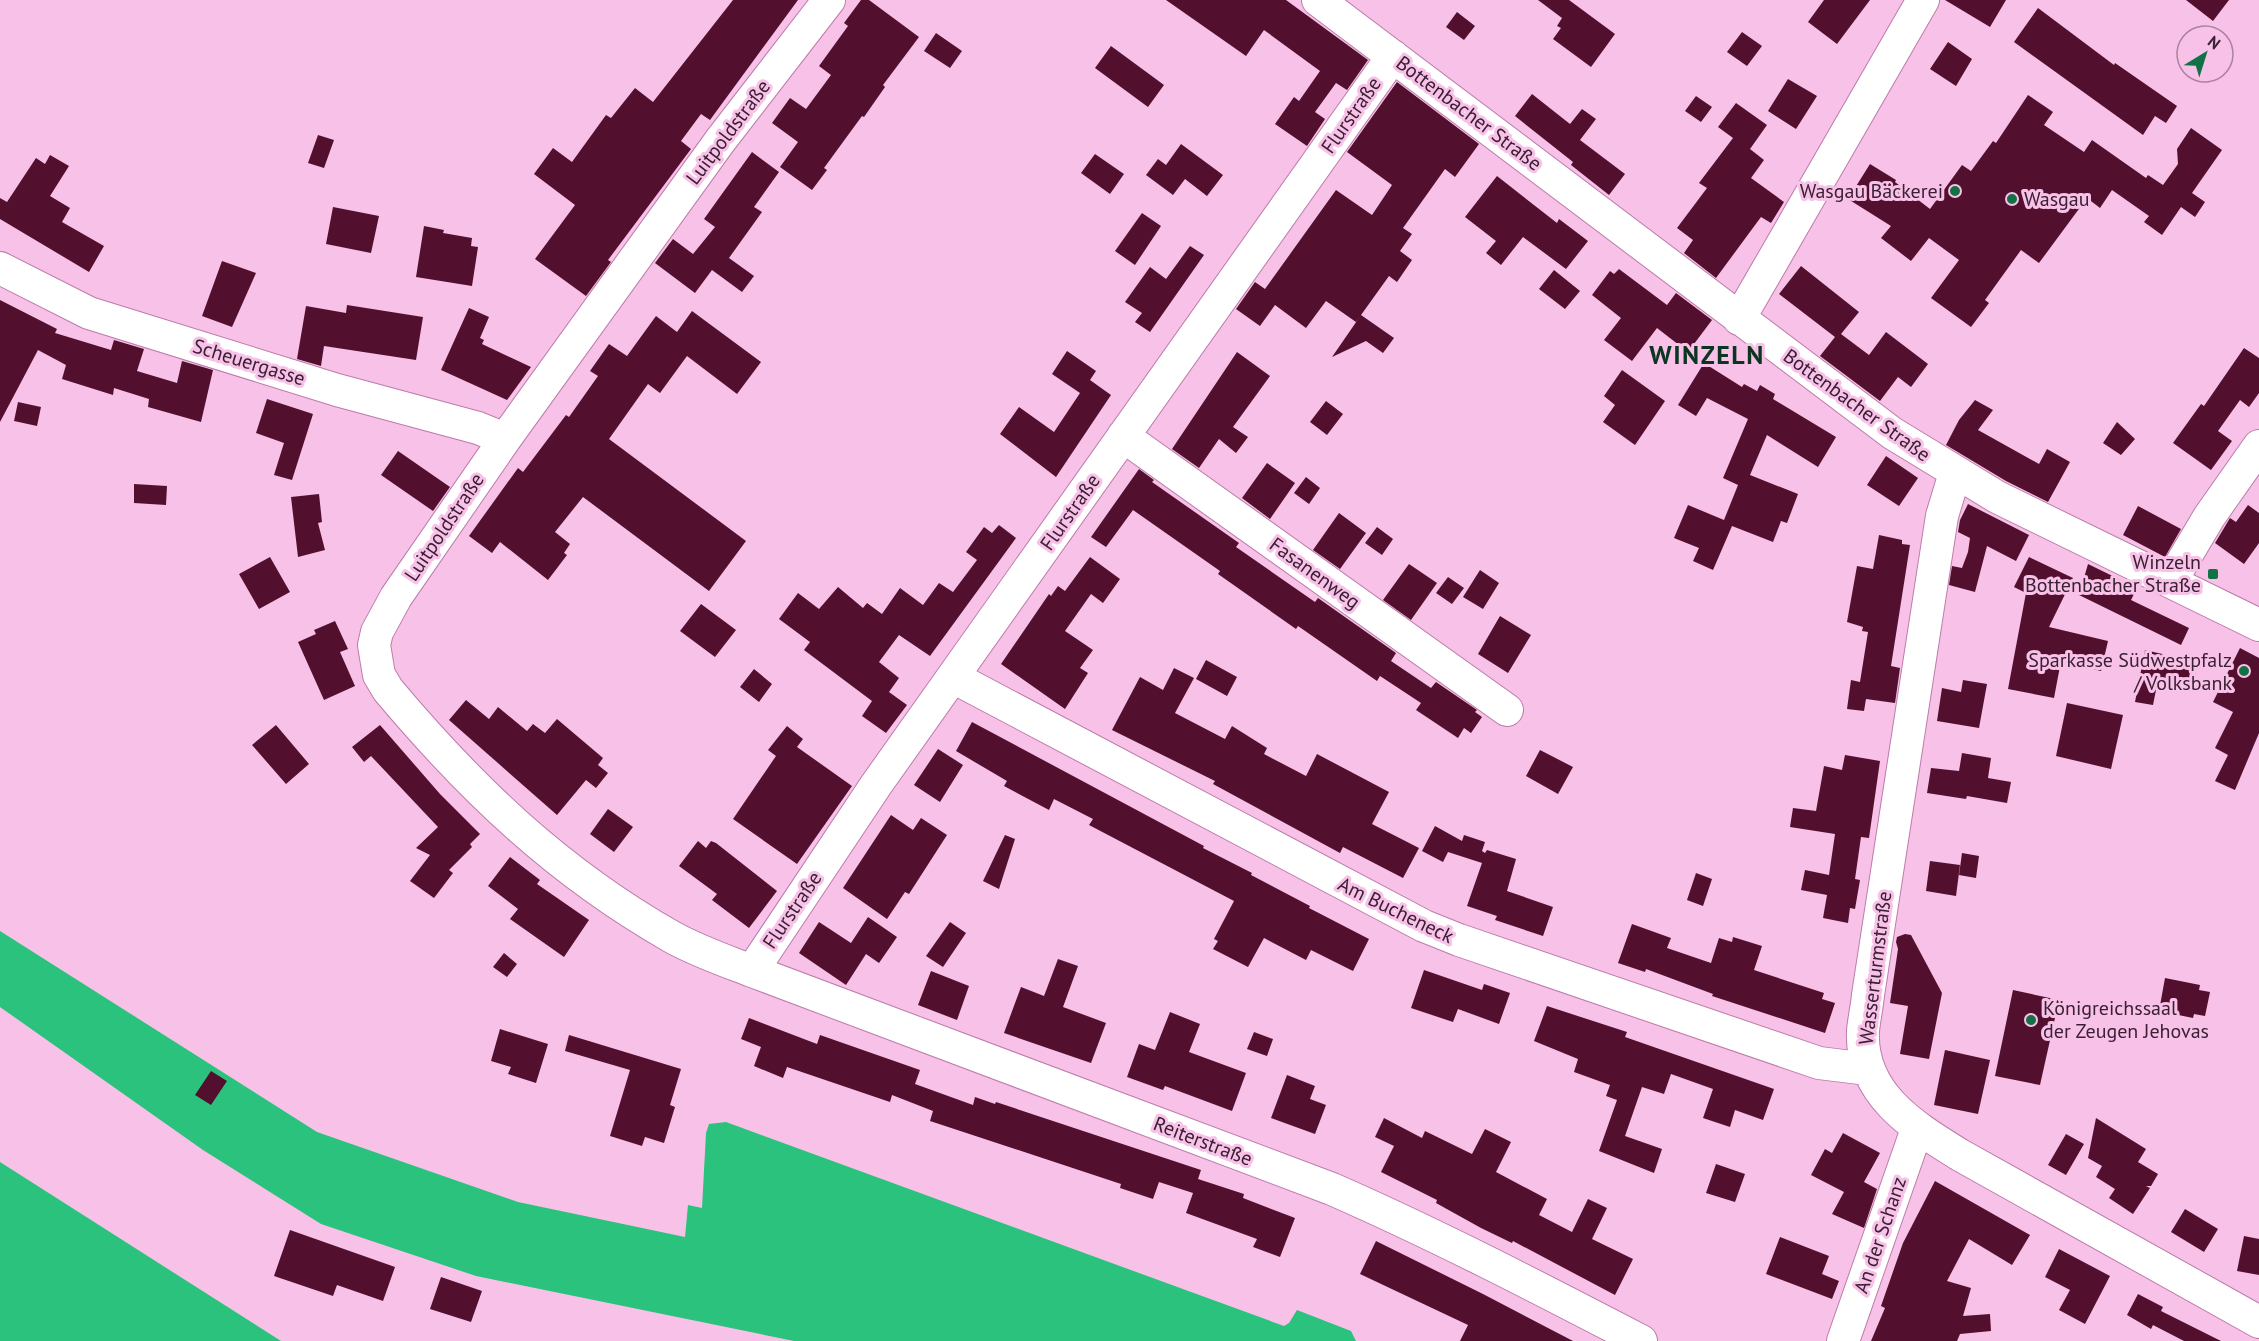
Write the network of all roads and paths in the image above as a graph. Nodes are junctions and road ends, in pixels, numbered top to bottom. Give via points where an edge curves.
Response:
1 (829, 0) edge
2 (1318, 0) edge
3 (1923, 0) edge
4 (1393, 56) junction
5 (0, 268) edge
6 (1739, 319) junction
7 (1123, 436) junction
8 (505, 439) junction
9 (2259, 446) edge
10 (1955, 474) junction
11 (2171, 581) junction
12 (2259, 625) edge
13 (953, 677) junction
14 (1507, 710) dead end
15 (752, 971) junction
16 (1868, 1069) junction
17 (1917, 1129) junction
18 (2259, 1322) edge
19 (1641, 1341) edge
20 (1843, 1341) edge

1 - 8 street, Luitpoldstraße via 720,141
2 - 4 street, Bottenbacher Straße
3 - 6 street
4 - 6 street, Bottenbacher Straße
4 - 7 street, Flurstraße
5 - 8 street, Scheuergasse via 89,313
6 - 10 street, Bottenbacher Straße via 1892,433
7 - 13 street, Flurstraße
7 - 14 street, Fasanenweg
8 - 15 street, Luitpoldstraße via 376,632 379,675 426,735 476,789 542,848 674,938
9 - 11 street via 2200,531
10 - 11 street, Bottenbacher Straße
10 - 16 street, Wasserturmstraße via 1942,516 1863,1031
11 - 12 street, Bottenbacher Straße
13 - 15 street, Flurstraße
13 - 16 street, Am Bucheneck via 1424,926 1819,1063
15 - 19 street, Reiterstraße via 1332,1190 1469,1252
16 - 17 street, Wasserturmstraße via 1890,1105
17 - 18 street, Wasserturmstraße
17 - 20 street, An der Schanz

